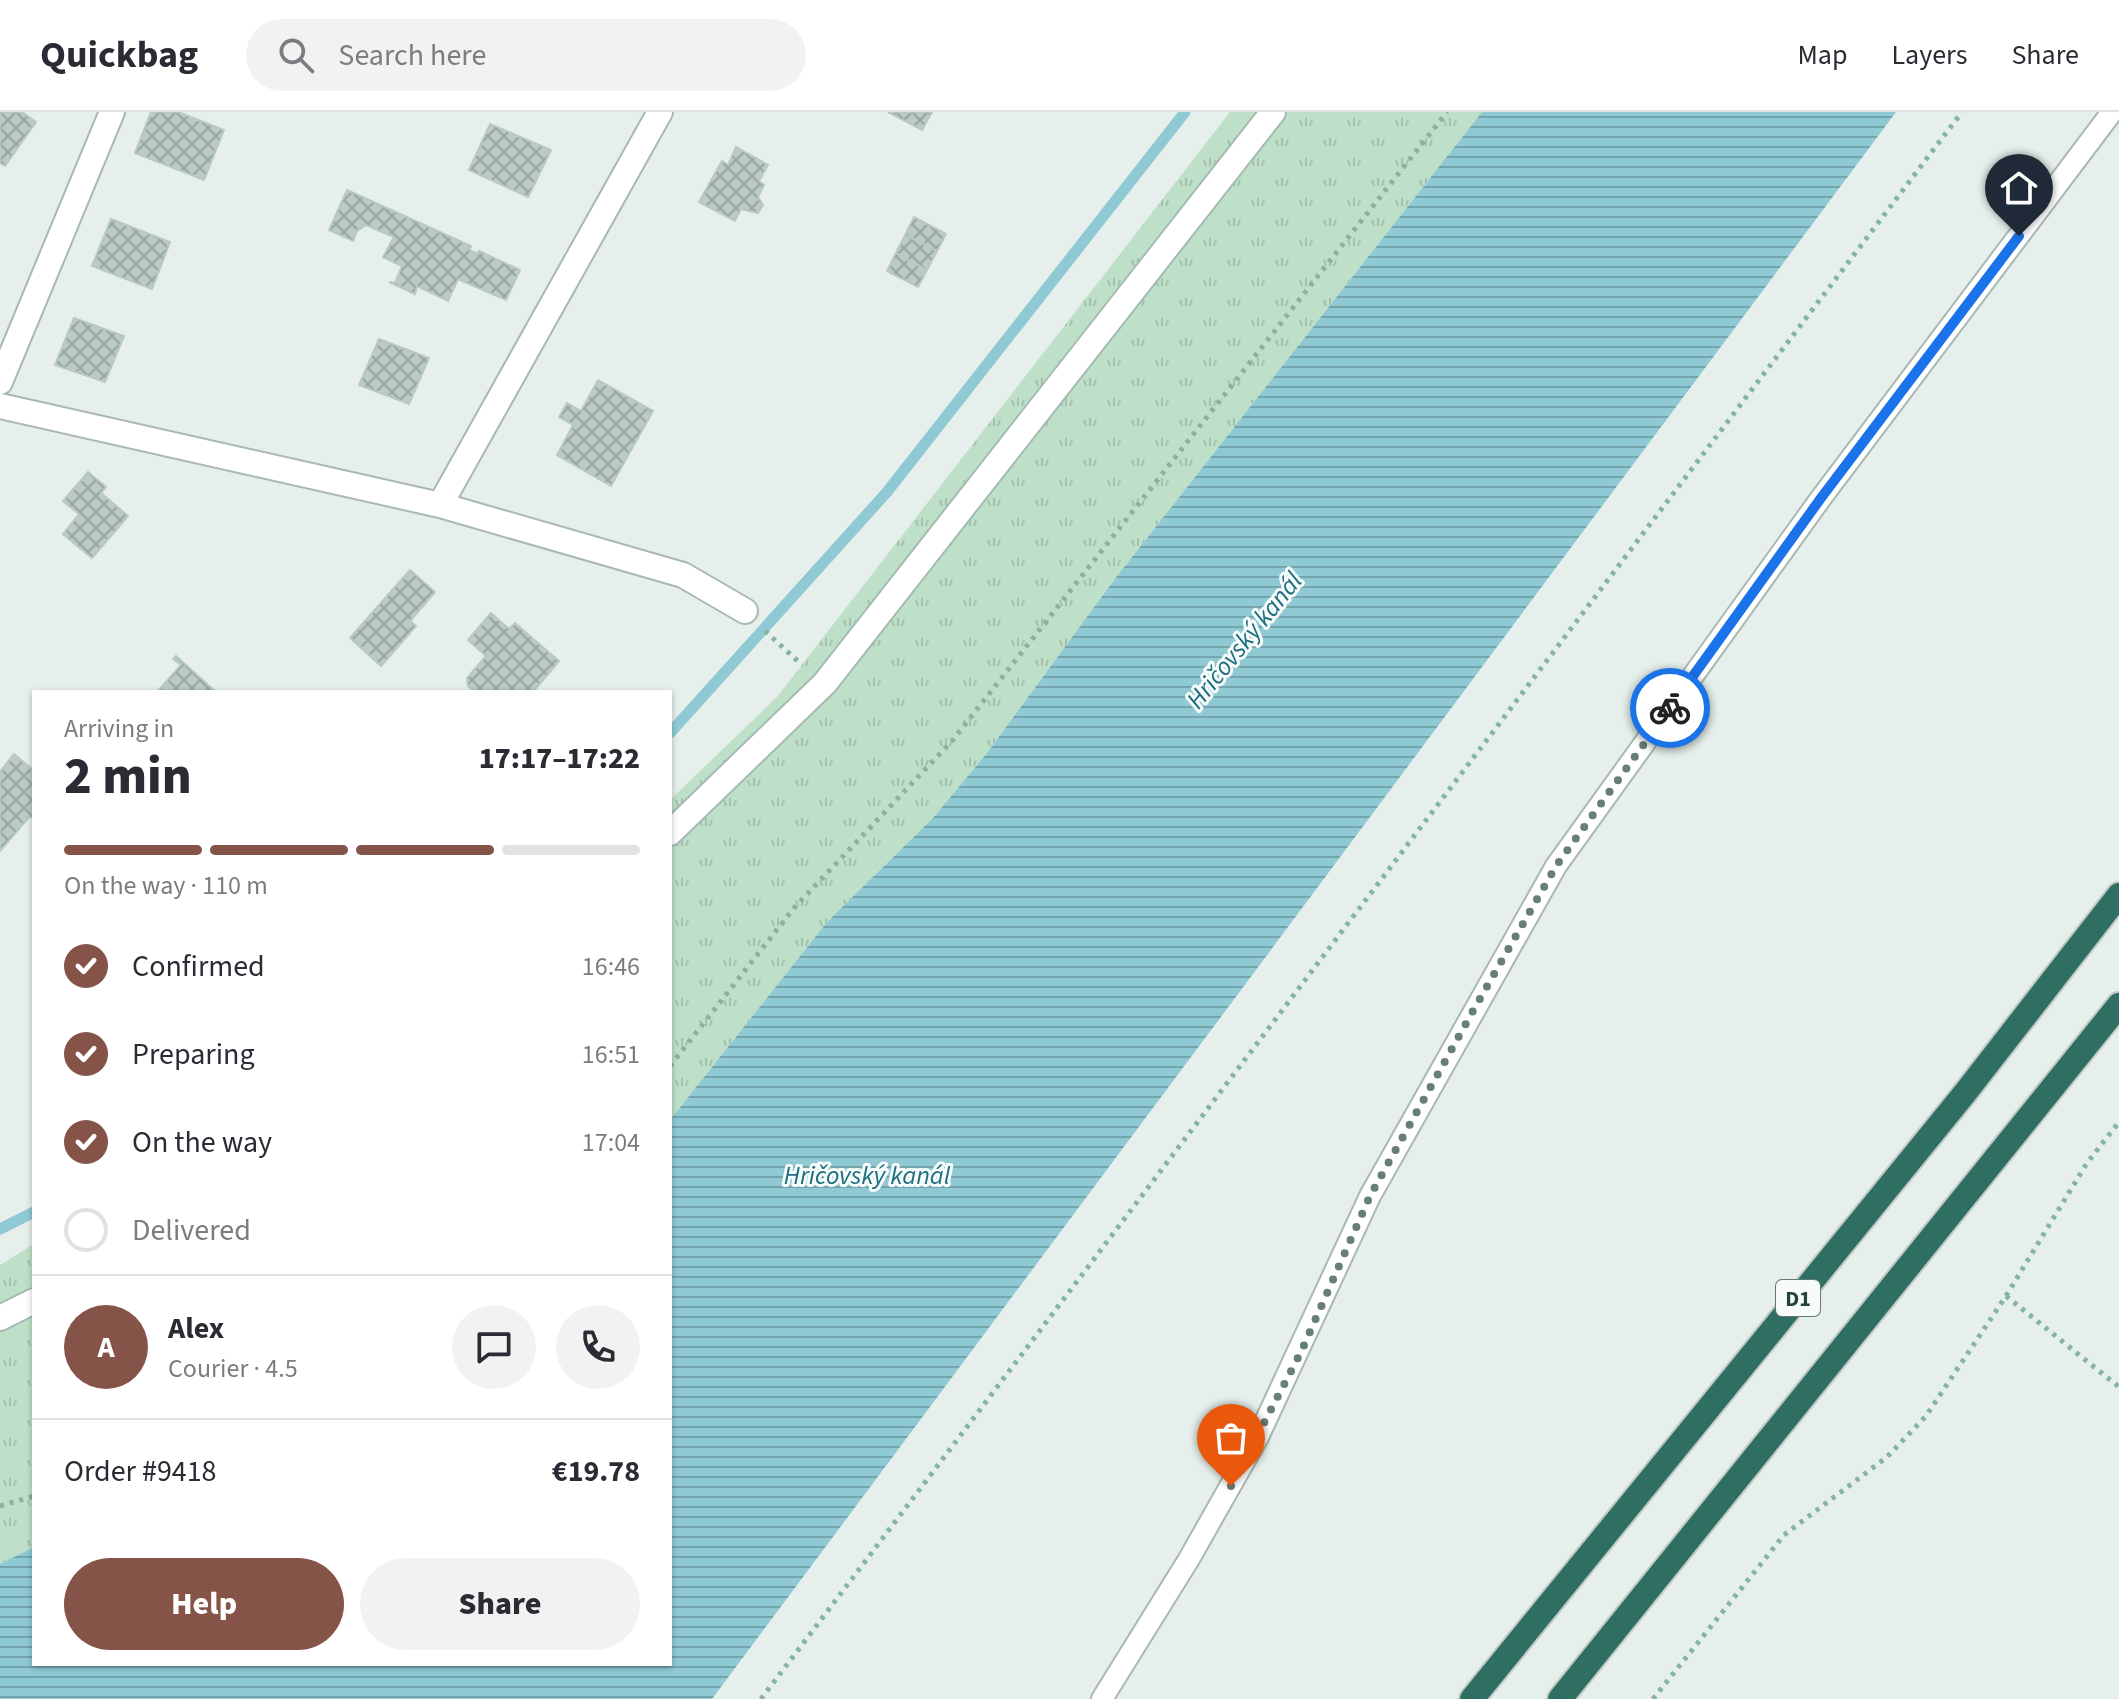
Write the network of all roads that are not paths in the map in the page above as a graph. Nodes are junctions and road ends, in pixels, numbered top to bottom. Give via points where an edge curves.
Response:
1 (112, 112) edge
2 (660, 112) edge
3 (1273, 112) edge
4 (2112, 112) edge
5 (0, 382) edge
6 (0, 406) edge
7 (440, 505) junction
8 (745, 611) dead end
9 (672, 831) edge
10 (2119, 895) edge
11 (2119, 1005) edge
12 (32, 1302) edge
13 (0, 1318) edge
14 (1102, 1699) edge
15 (1472, 1699) edge
16 (1560, 1699) edge

1 - 5 street
2 - 7 street
3 - 9 street via 825,683
4 - 14 lane via 1821,498 1556,866 1370,1196 1258,1437
6 - 7 street
7 - 8 street via 683,575
10 - 15 highway, D1 via 1965,1093
11 - 16 highway
12 - 13 street

